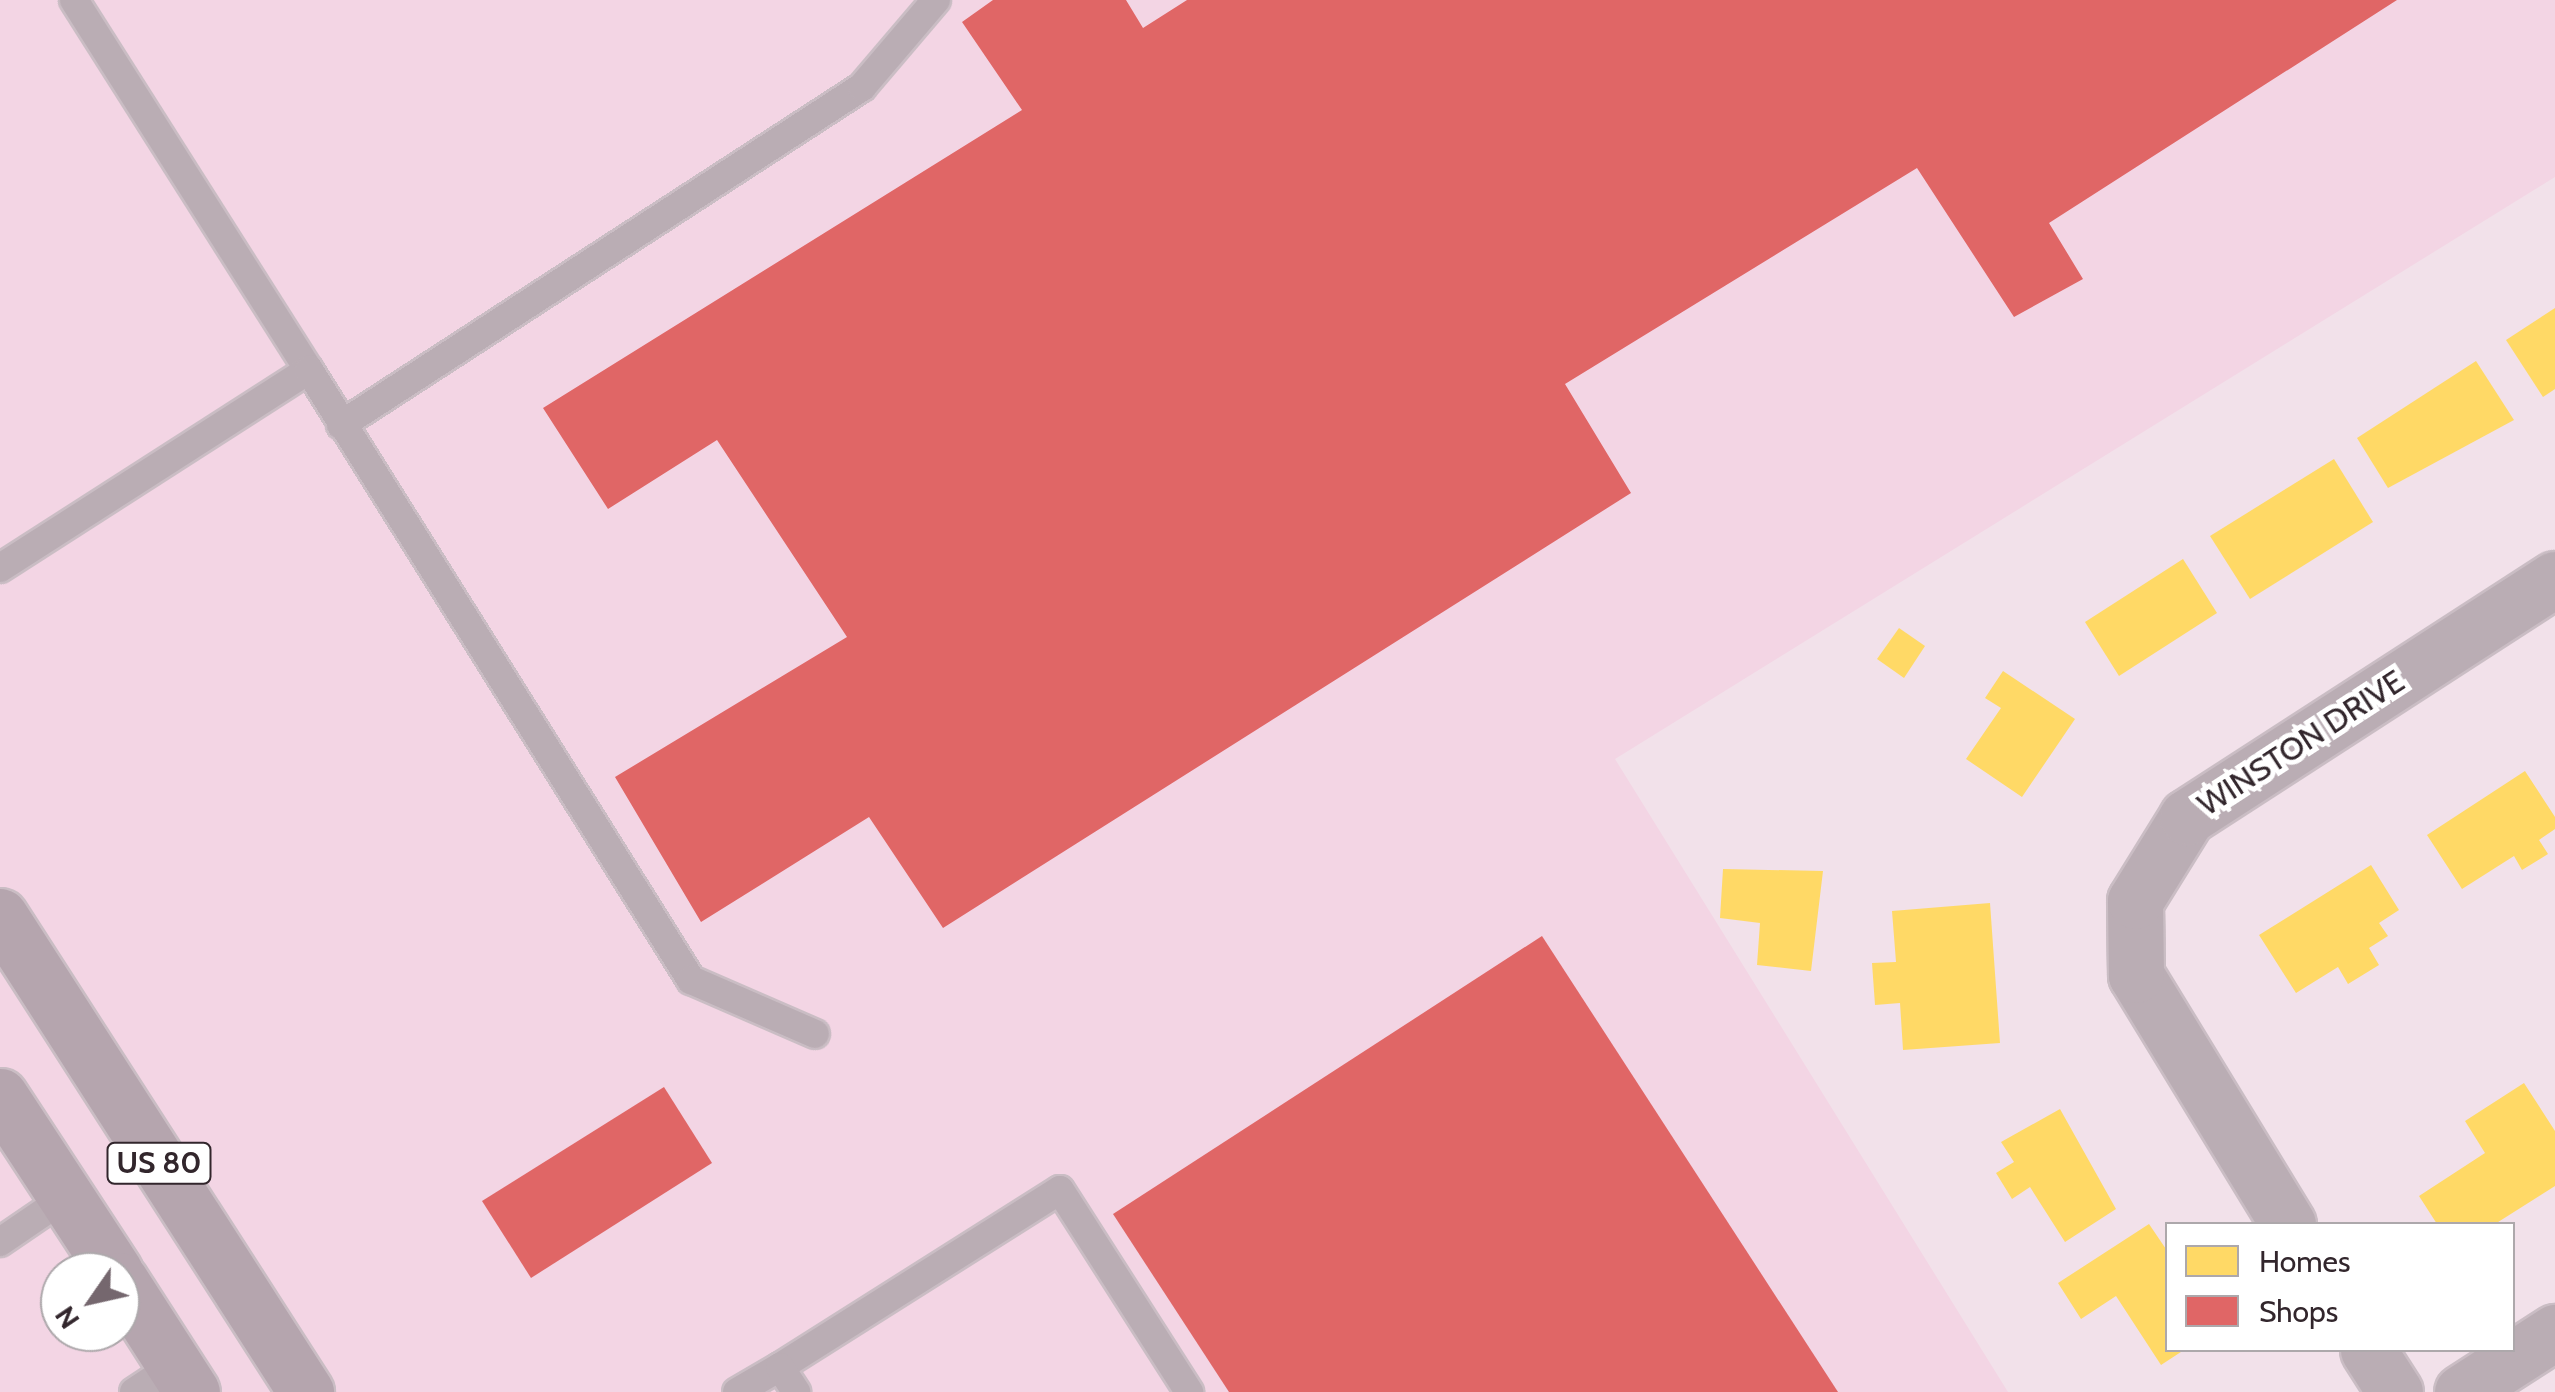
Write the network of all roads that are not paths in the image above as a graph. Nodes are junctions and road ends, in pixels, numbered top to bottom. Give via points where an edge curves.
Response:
1 (74, 0) edge
2 (936, 0) edge
3 (309, 370) junction
4 (342, 426) junction
5 (0, 568) edge
6 (2555, 579) edge
7 (0, 916) edge
8 (815, 1034) dead end
9 (0, 1096) edge
10 (66, 1197) junction
11 (2287, 1222) edge
12 (0, 1242) edge
13 (102, 1252) edge
14 (140, 1324) edge
15 (2555, 1332) edge
16 (2369, 1352) edge
17 (780, 1367) junction
18 (167, 1383) edge
19 (306, 1392) edge
20 (737, 1392) edge
21 (796, 1392) edge
22 (1189, 1392) edge
23 (2395, 1392) edge
24 (2462, 1392) edge

1 - 3 lane
2 - 4 lane via 862,87
3 - 4 lane
3 - 5 lane
4 - 8 lane via 691,980
6 - 11 street, WINSTON DRIVE via 2187,817 2136,900 2136,975
7 - 19 main road, US 80
9 - 10 main road, US 80
10 - 12 lane
10 - 13 main road, US 80
14 - 18 main road
15 - 24 street
16 - 23 street
17 - 20 lane
17 - 21 lane
17 - 22 lane via 1060,1190

